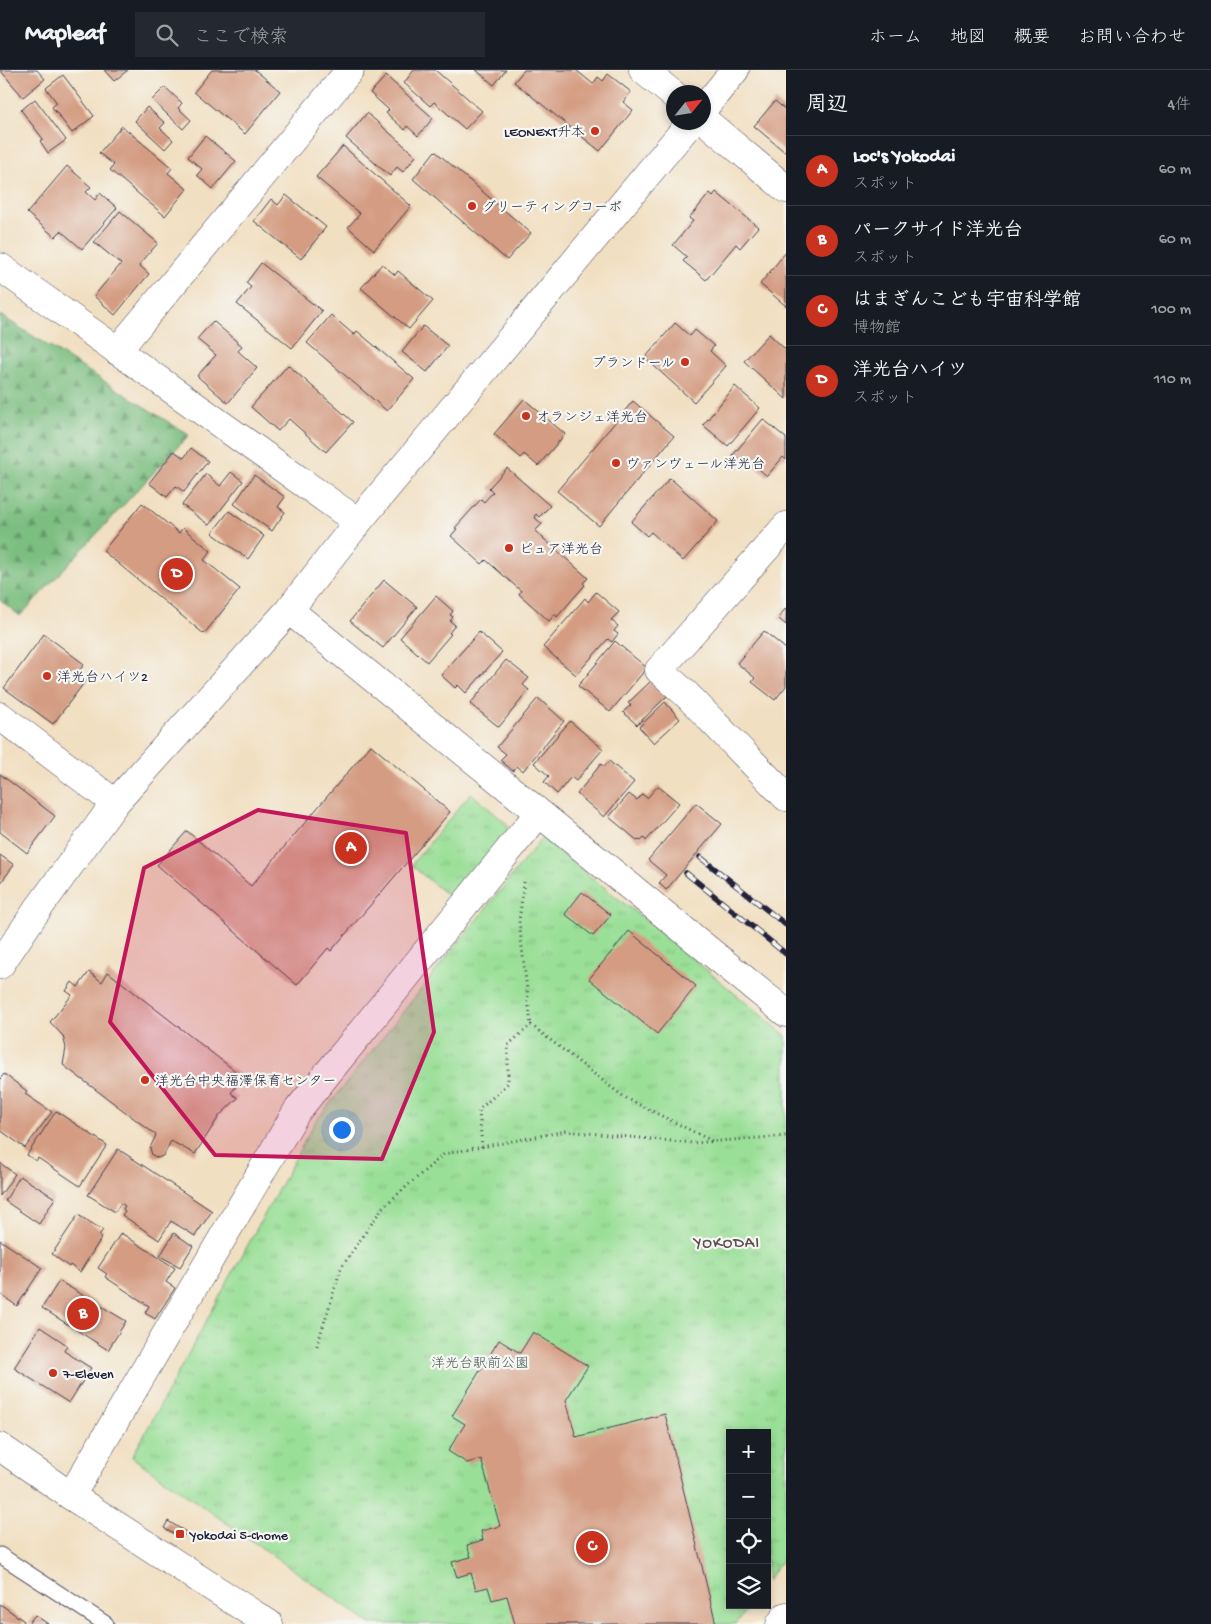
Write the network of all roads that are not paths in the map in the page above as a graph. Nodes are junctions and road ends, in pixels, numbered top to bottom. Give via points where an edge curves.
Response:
1 (350, 70) edge
2 (643, 70) edge
3 (735, 70) edge
4 (666, 89) edge
5 (711, 99) edge
6 (711, 126) edge
7 (684, 130) edge
8 (786, 189) edge
9 (0, 267) edge
10 (117, 352) junction
11 (358, 522) junction
12 (786, 526) edge
13 (288, 610) junction
14 (0, 716) edge
15 (786, 797) edge
16 (115, 803) junction
17 (539, 813) junction
18 (0, 965) edge
19 (786, 1013) edge
20 (0, 1447) edge
21 (71, 1496) junction
22 (0, 1555) edge
23 (786, 1616) edge
24 (106, 1624) edge
25 (269, 1624) edge
26 (780, 1624) edge

1 - 10 street
2 - 4 street
3 - 5 street
6 - 8 street
7 - 11 street
9 - 10 street
10 - 11 street
11 - 13 street
12 - 15 street via 659,670
13 - 16 street
13 - 17 street
14 - 16 street
16 - 18 street
17 - 19 street
17 - 21 street via 297,1111
20 - 21 street
21 - 25 street
22 - 24 lane
23 - 26 street

